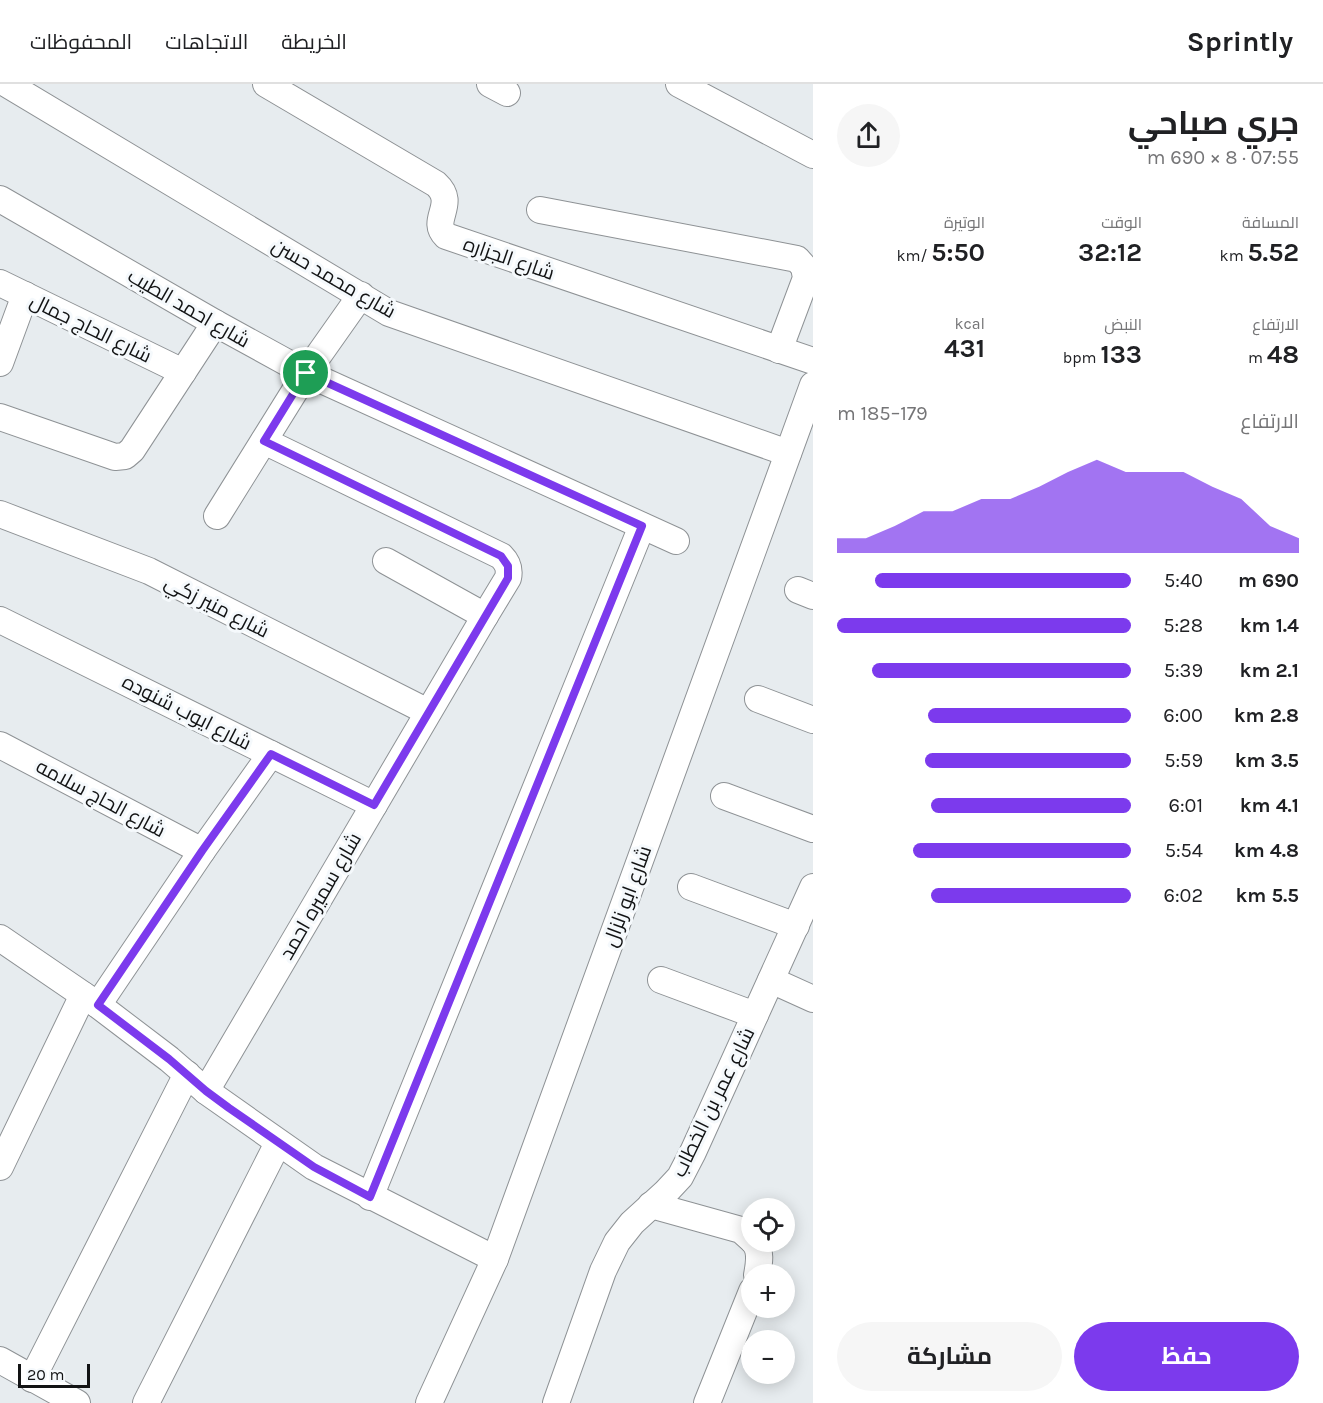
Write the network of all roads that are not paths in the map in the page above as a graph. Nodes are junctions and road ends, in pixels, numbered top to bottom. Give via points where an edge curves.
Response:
1 (7, 84) edge
2 (266, 84) edge
3 (678, 84) edge
4 (710, 92) edge
5 (813, 155) edge
6 (0, 199) edge
7 (540, 210) dead end
8 (0, 283) edge
9 (25, 296) junction
10 (361, 296) junction
11 (215, 323) junction
12 (779, 350) junction
13 (813, 361) edge
14 (0, 363) edge
15 (183, 372) junction
16 (306, 373) junction
17 (813, 384) edge
18 (0, 417) edge
19 (264, 441) junction
20 (788, 453) junction
21 (0, 514) edge
22 (218, 516) dead end
23 (642, 526) junction
24 (676, 541) dead end
25 (386, 561) dead end
26 (485, 616) junction
27 (0, 620) edge
28 (758, 699) dead end
29 (429, 712) junction
30 (813, 720) edge
31 (0, 745) edge
32 (271, 754) junction
33 (724, 796) dead end
34 (374, 805) junction
35 (813, 829) edge
36 (202, 851) junction
37 (691, 886) dead end
38 (813, 887) edge
39 (796, 926) junction
40 (0, 938) edge
41 (661, 980) dead end
42 (771, 980) junction
43 (813, 999) edge
44 (90, 1000) junction
45 (755, 1015) junction
46 (187, 1074) junction
47 (206, 1091) junction
48 (278, 1143) junction
49 (0, 1167) edge
50 (370, 1197) junction
51 (651, 1205) junction
52 (741, 1230) edge
53 (495, 1259) junction
54 (741, 1318) edge
55 (0, 1360) edge
56 (32, 1378) junction
57 (77, 1403) edge
58 (146, 1403) edge
59 (429, 1403) edge
60 (556, 1403) edge
61 (707, 1403) edge

1 - 10 street, شارع محمد حسن
2 - 12 street, شارع الجزاره via 441,188 446,202 440,225 446,236
3 - 4 street
4 - 5 street
6 - 11 street, شارع احمد الطيب
7 - 12 street via 797,259 806,278
8 - 9 street, شارع الحاج جمال
9 - 14 street
9 - 15 street, شارع الحاج جمال
10 - 16 street
10 - 20 street, شارع محمد حسن via 389,313
11 - 15 street
11 - 16 street, شارع احمد الطيب
12 - 13 street, شارع الجزاره
15 - 18 street via 125,456 115,457
16 - 19 street
16 - 23 street, شارع احمد الطيب
17 - 20 street, شارع ابو زلزال
19 - 22 street
19 - 26 street, شارع سميره احمد via 501,556 508,566 508,578
20 - 53 street, شارع ابو زلزال
21 - 29 street, شارع منير زكي via 149,571
23 - 24 street, شارع احمد الطيب
23 - 50 street
25 - 26 street
26 - 29 street, شارع سميره احمد
27 - 32 street, شارع ايوب شنوده
28 - 30 street
29 - 34 street, شارع سميره احمد
31 - 36 street, شارع الحاج سلامه
32 - 34 street, شارع ايوب شنوده
32 - 36 street
33 - 35 street
34 - 47 street, شارع سميره احمد
36 - 44 street
37 - 39 street
38 - 39 street, شارع عمر بن الخطاب
39 - 42 street, شارع عمر بن الخطاب
40 - 44 street
41 - 45 street
42 - 43 street
42 - 45 street, شارع عمر بن الخطاب
44 - 46 street
44 - 49 street
45 - 51 street, شارع عمر بن الخطاب via 680,1177
46 - 47 street
46 - 56 street
47 - 48 street
48 - 50 street
48 - 58 street
50 - 53 street
51 - 52 street
51 - 60 street, شارع عمر بن الخطاب via 617,1242 603,1271
53 - 59 street, شارع ابو زلزال
54 - 61 street
55 - 56 street
56 - 57 street

